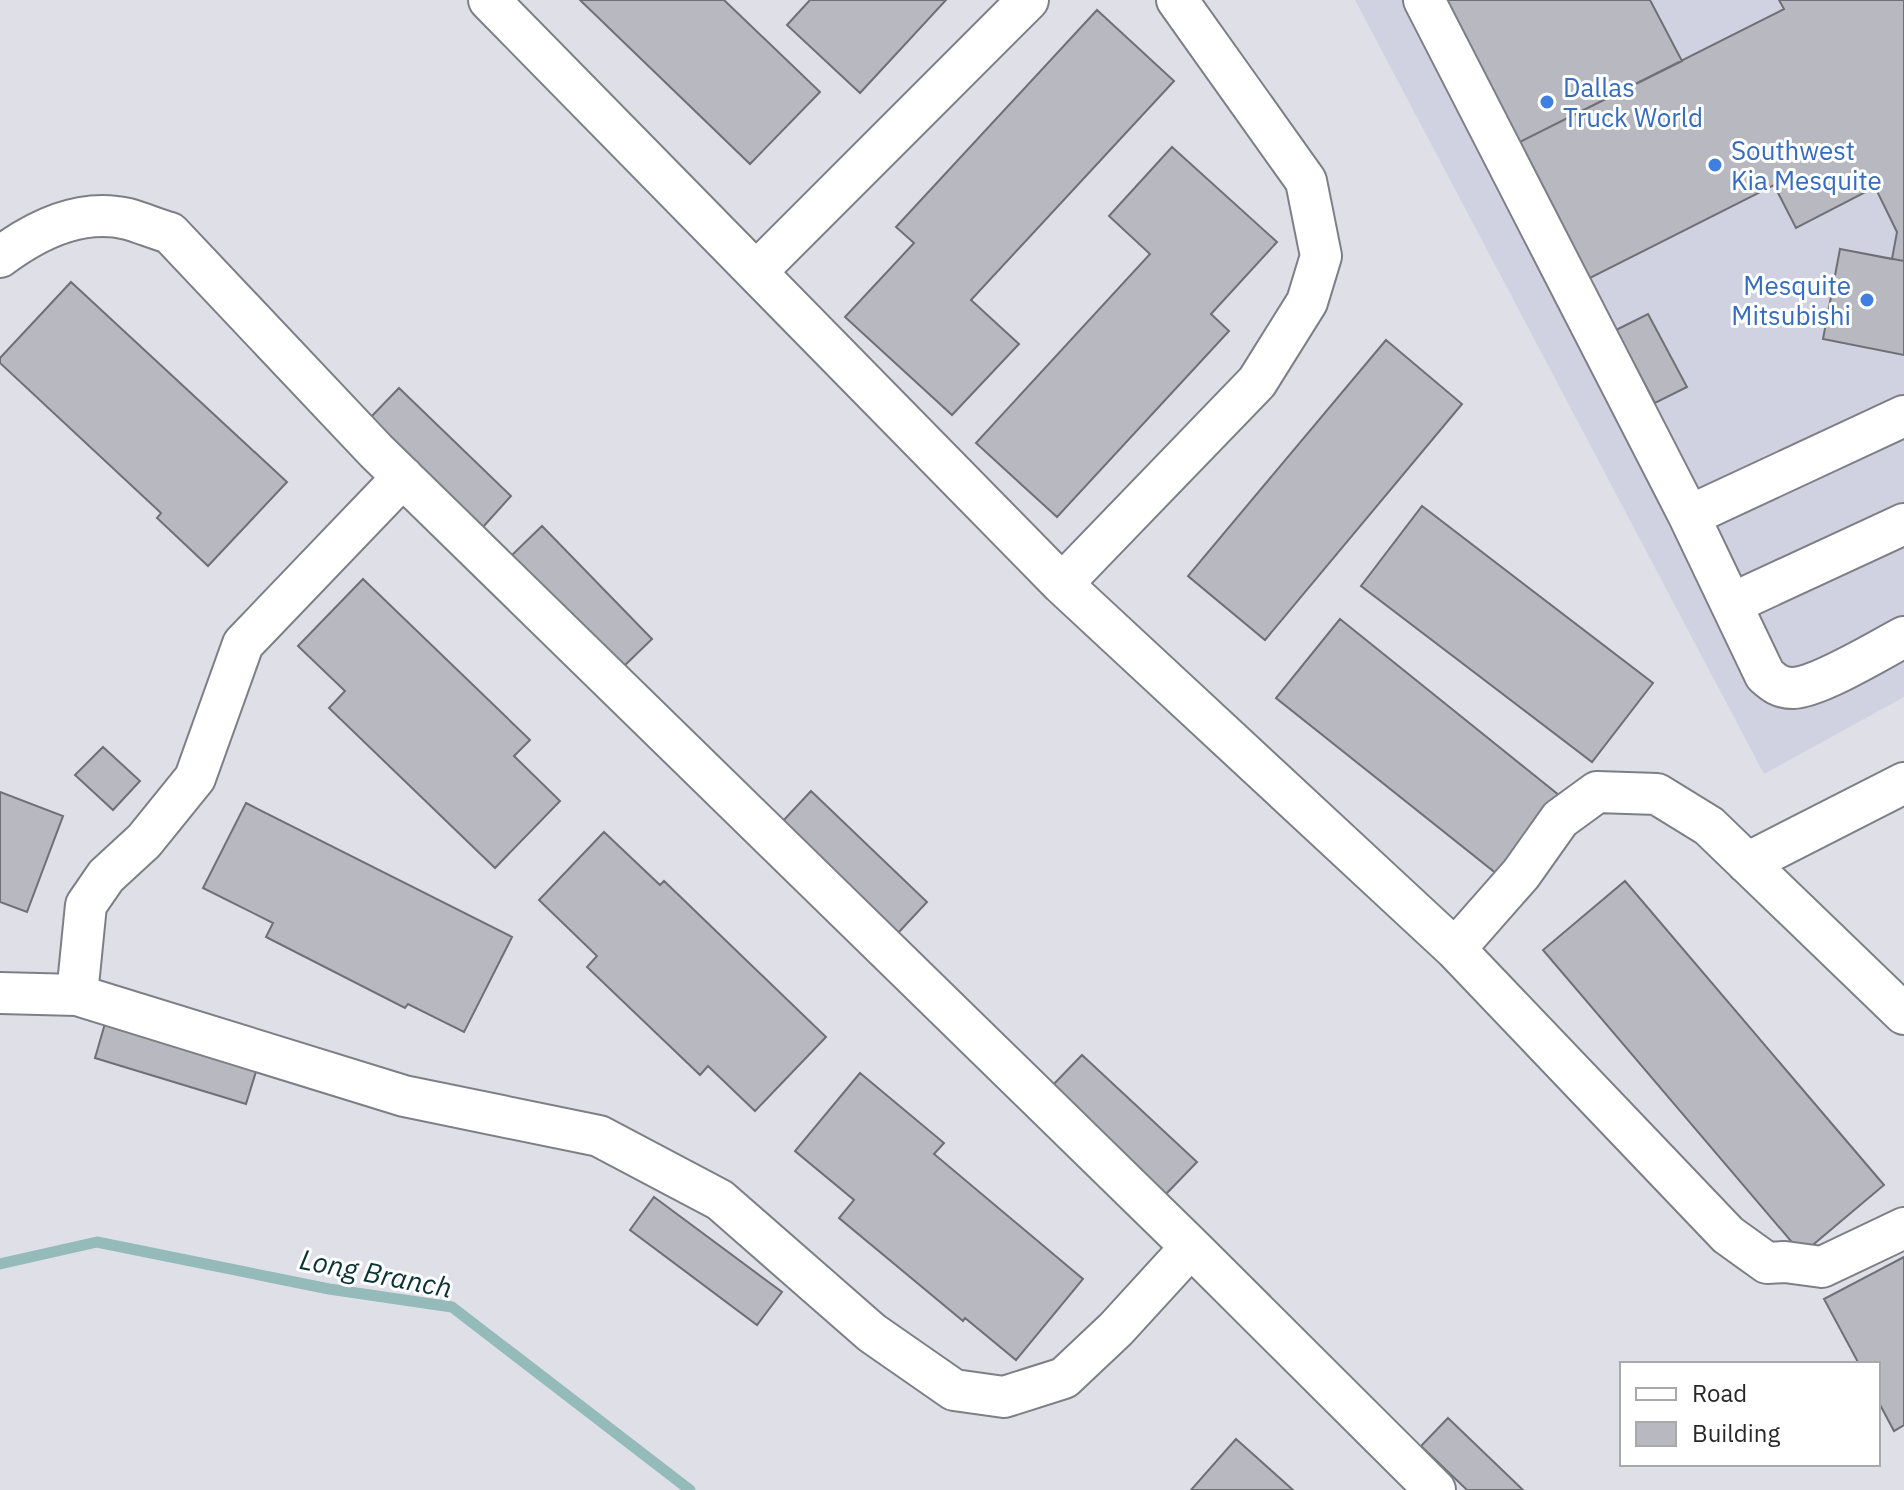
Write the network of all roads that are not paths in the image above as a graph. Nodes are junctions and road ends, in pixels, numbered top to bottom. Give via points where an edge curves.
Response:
1 (489, 0) edge
2 (1028, 0) edge
3 (1177, 0) edge
4 (1424, 0) edge
5 (0, 257) edge
6 (756, 272) junction
7 (1904, 416) edge
8 (403, 477) junction
9 (1689, 516) junction
10 (1904, 524) edge
11 (1062, 584) junction
12 (1731, 604) junction
13 (1904, 637) edge
14 (1904, 783) edge
15 (1747, 863) junction
16 (1455, 949) junction
17 (0, 993) edge
18 (77, 995) junction
19 (1904, 1014) edge
20 (1904, 1228) edge
21 (1191, 1247) junction
22 (1435, 1490) edge

1 - 6 lane
2 - 6 lane
3 - 11 lane via 1306,181 1321,256 1307,302 1257,382
4 - 9 lane
5 - 8 lane via 28,236 80,217 125,218 170,233
6 - 11 lane
7 - 9 lane
8 - 18 lane via 243,644 195,778 86,905
8 - 21 lane
9 - 12 lane
10 - 12 lane
11 - 16 lane
12 - 13 lane via 1765,675 1776,685 1812,684
14 - 15 lane
15 - 16 lane via 1709,826 1657,794 1597,792 1560,819 1521,874
15 - 19 lane
16 - 20 lane via 1728,1235 1767,1263 1822,1267
17 - 18 lane
18 - 21 lane via 404,1096 599,1136 720,1200 872,1333 954,1390 1004,1397 1064,1378
21 - 22 lane

